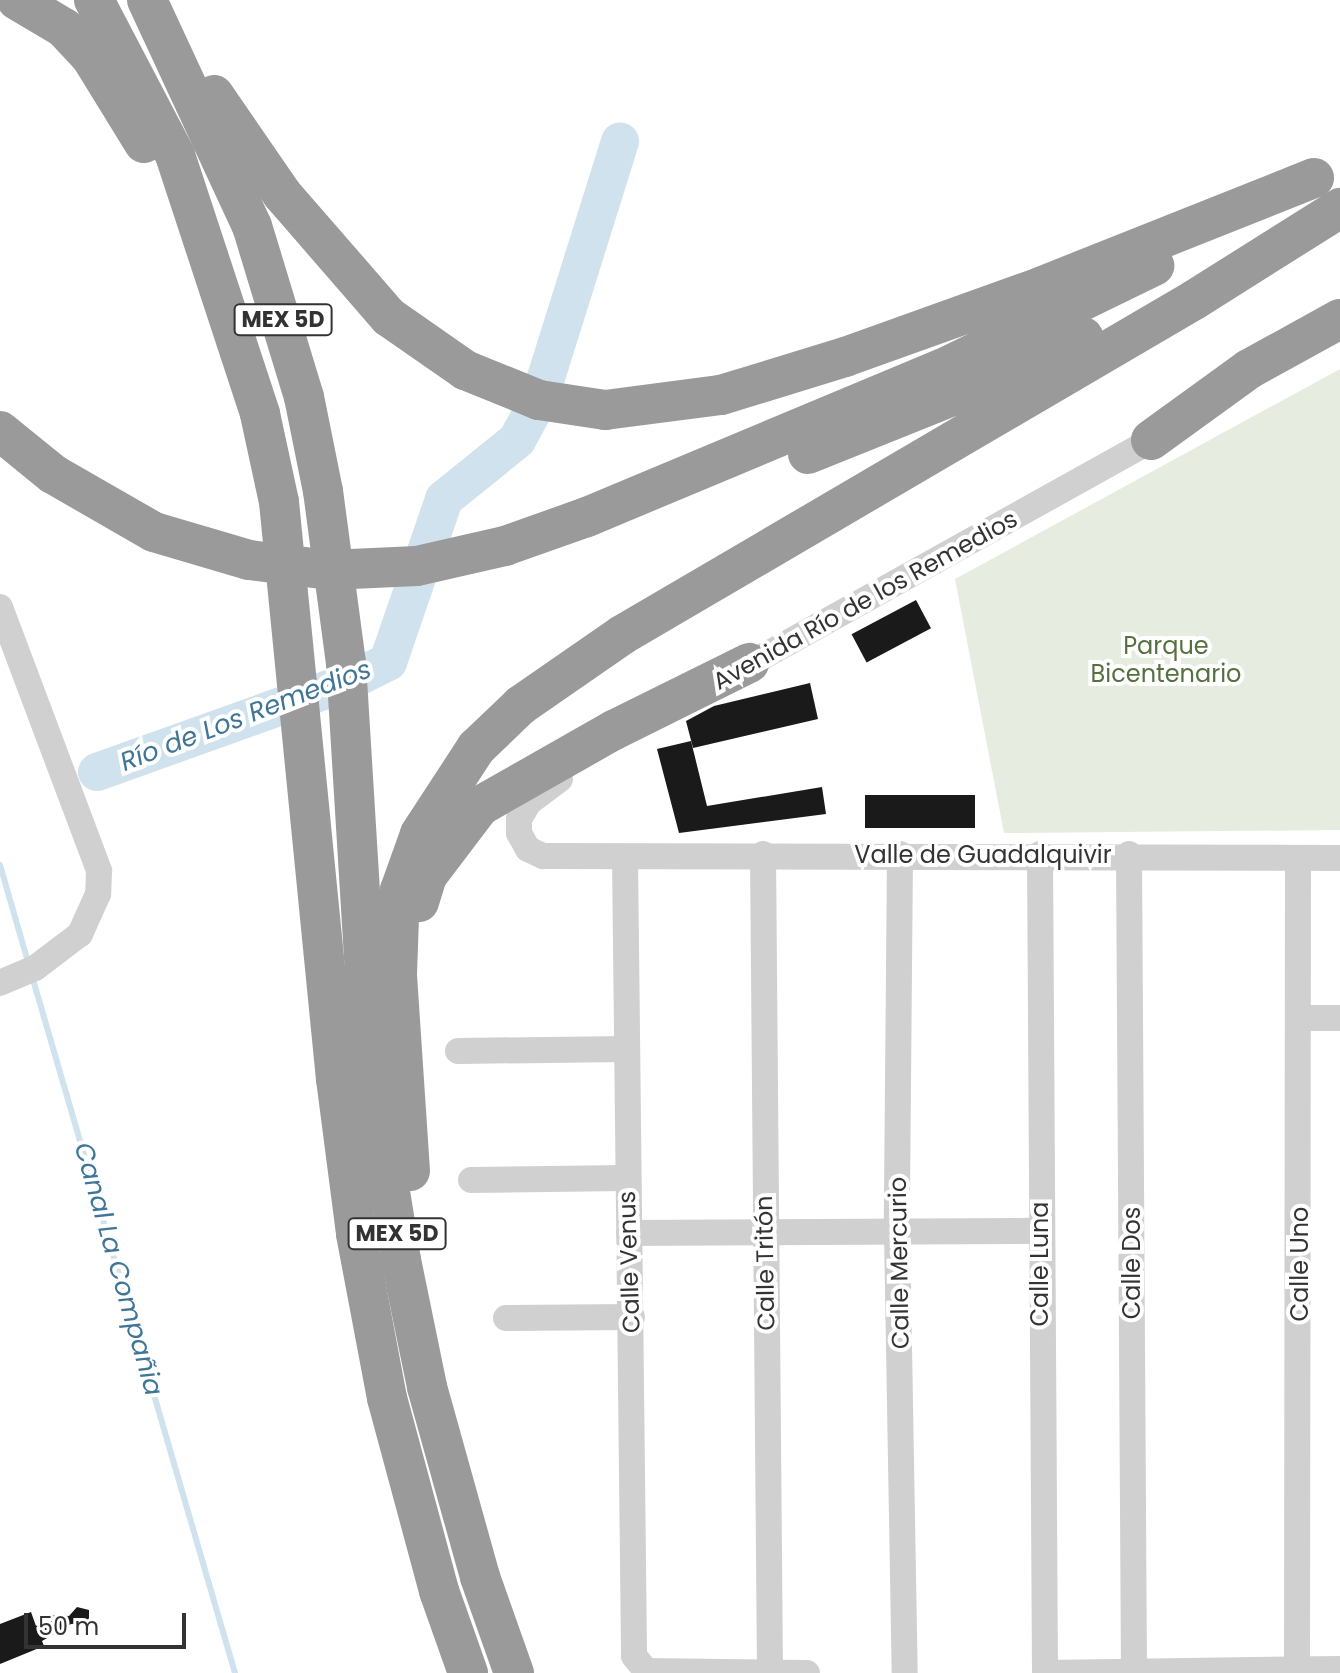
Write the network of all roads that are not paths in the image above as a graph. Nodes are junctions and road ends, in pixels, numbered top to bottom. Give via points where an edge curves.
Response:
1 (17, 0) edge
2 (94, 0) edge
3 (148, 0) edge
4 (1327, 171) edge
5 (1328, 215) edge
6 (212, 256) junction
7 (1339, 323) edge
8 (952, 380) junction
9 (0, 431) edge
10 (1151, 440) joint
11 (0, 465) edge
12 (0, 607) edge
13 (749, 663) junction
14 (763, 854) junction
15 (900, 854) junction
16 (1040, 854) junction
17 (1129, 854) junction
18 (625, 857) junction
19 (1298, 858) junction
20 (1340, 858) edge
21 (397, 974) junction
22 (0, 983) edge
23 (1301, 1018) junction
24 (1340, 1018) edge
25 (627, 1049) junction
26 (458, 1051) dead end
27 (627, 1178) junction
28 (471, 1180) dead end
29 (764, 1230) junction
30 (1039, 1231) junction
31 (897, 1232) junction
32 (629, 1233) junction
33 (632, 1317) junction
34 (506, 1318) dead end
35 (427, 1387) junction
36 (1297, 1669) junction
37 (1340, 1669) edge
38 (1134, 1671) edge
39 (468, 1673) edge
40 (514, 1673) edge
41 (770, 1673) edge
42 (807, 1673) edge
43 (905, 1673) edge
44 (1045, 1673) edge

1 - 6 highway via 64,28 91,57
2 - 6 highway, MEX 5D via 175,155
3 - 4 highway via 282,194 389,317 465,370 539,400 605,410 721,395 845,357 1040,287
3 - 35 highway, MEX 5D via 252,226 285,325 323,491 356,782 371,1073
4 - 8 highway
5 - 8 highway
5 - 21 highway via 1194,300 622,635 521,705 476,748 420,834 400,890
6 - 39 highway, MEX 5D via 260,414 279,502 341,1124 370,1312 439,1591
7 - 10 highway via 1249,369
8 - 9 highway, bridge via 505,546 417,566 329,570 249,560 154,532 103,507
8 - 11 highway, bridge via 507,570 435,587 351,597 262,588 177,567 99,536
10 - 13 street, Avenida Río de los Remedios
12 - 22 street via 90,835 99,871 91,914 80,934 35,968
13 - 18 street, Avenida Río de los Remedios via 546,787 519,819 519,833 528,849 543,856
13 - 21 highway via 614,730 480,806 427,876
14 - 15 street, Valle de Guadalquivir
14 - 18 street, Valle de Guadalquivir
14 - 29 street, Calle Tritón
15 - 16 street, Valle de Guadalquivir
15 - 31 street, Calle Mercurio
16 - 17 street, Valle de Guadalquivir
16 - 30 street, Calle Luna
17 - 19 street, Valle de Guadalquivir
17 - 38 street, Calle Dos
18 - 25 street, Calle Venus
19 - 20 street, Valle de Guadalquivir
19 - 23 street, Calle Uno
21 - 35 highway
23 - 24 street
23 - 36 street, Calle Uno
25 - 26 street
25 - 27 street, Calle Venus
27 - 28 street
27 - 32 street, Calle Venus
29 - 31 street
29 - 32 street
29 - 41 street, Calle Tritón
30 - 31 street
30 - 44 street, Calle Luna
31 - 43 street, Calle Mercurio
32 - 33 street, Calle Venus
33 - 34 street
33 - 41 street, Calle Venus via 632,1645 638,1667 655,1672
35 - 40 highway, MEX 5D via 480,1577
36 - 37 street
36 - 38 street
38 - 44 street
41 - 42 street

